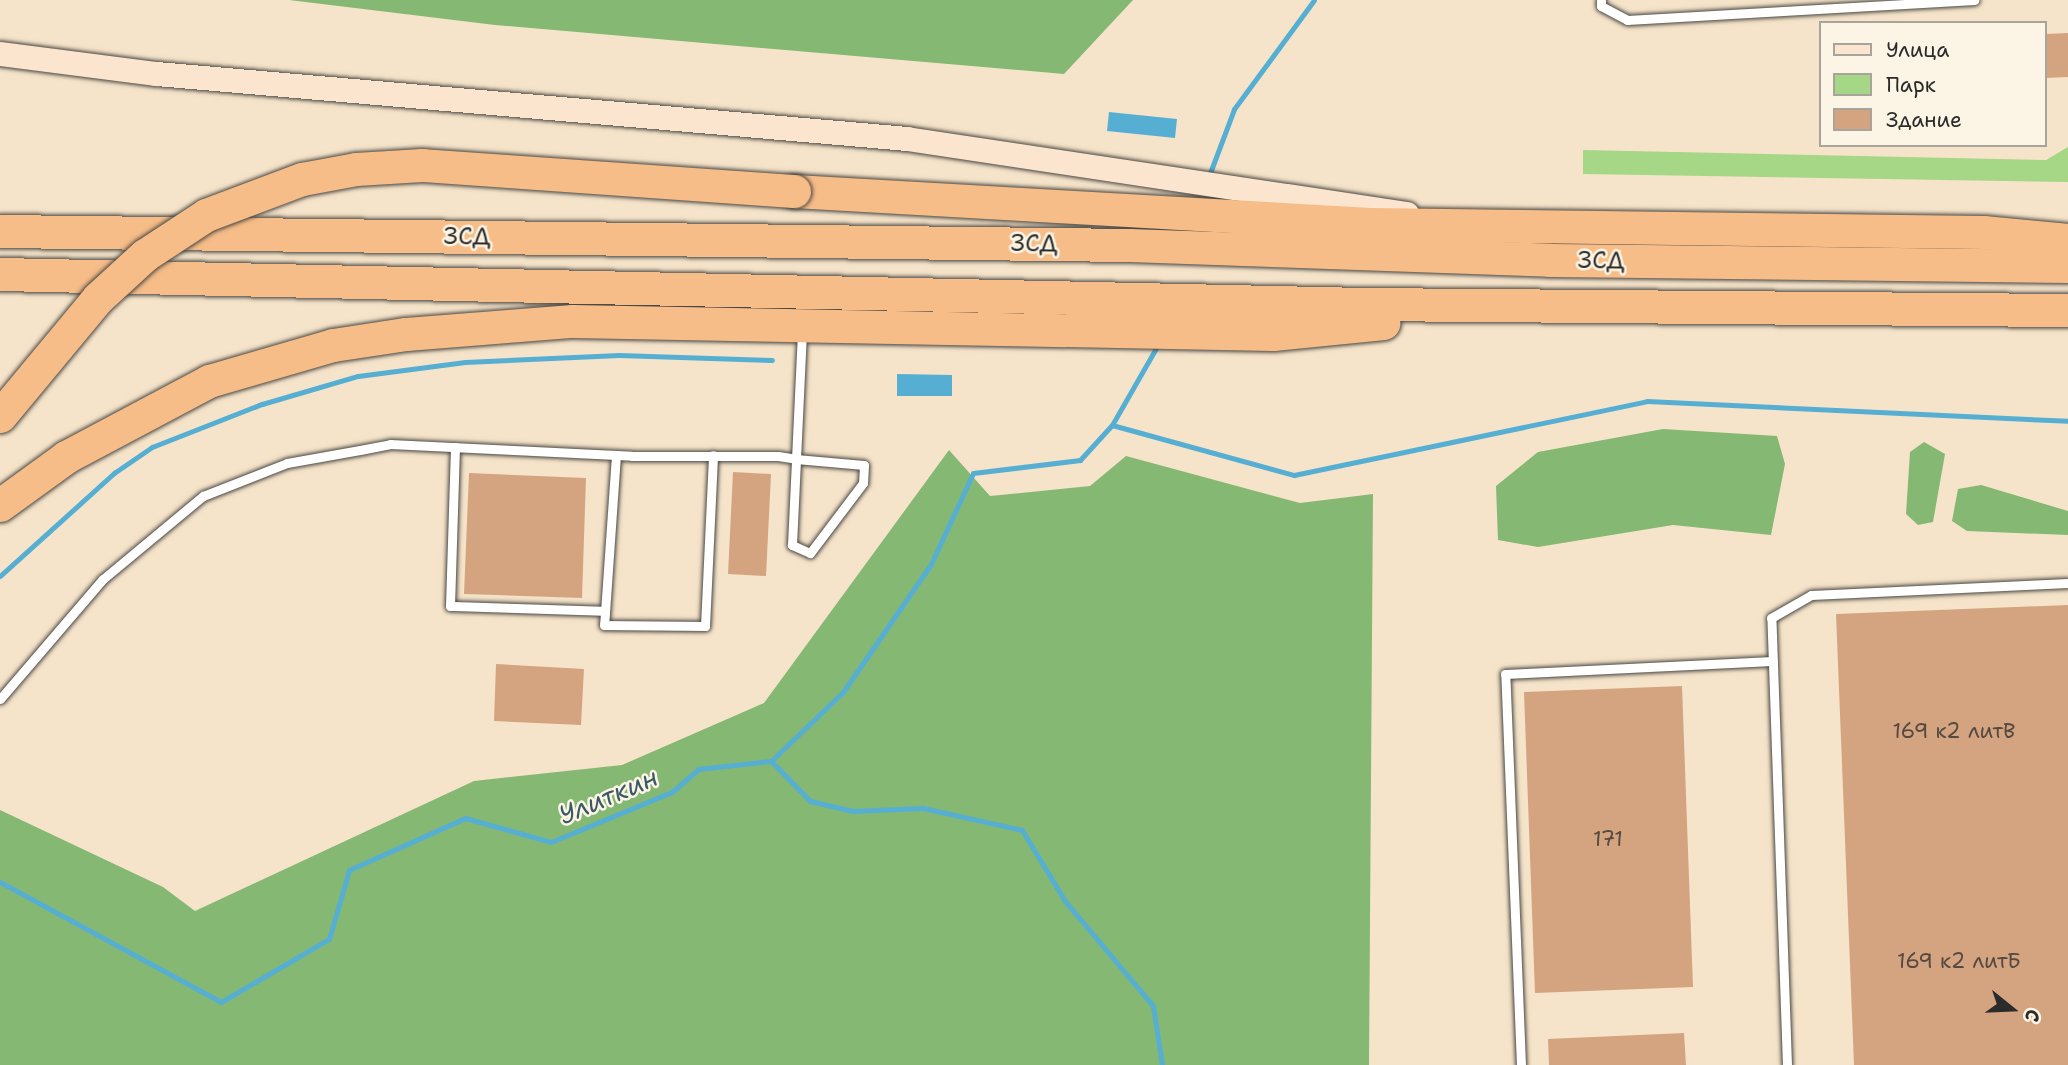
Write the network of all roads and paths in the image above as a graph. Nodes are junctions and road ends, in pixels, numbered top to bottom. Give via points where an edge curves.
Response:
1 (1601, 0) edge
2 (1974, 0) edge
3 (0, 54) edge
4 (1458, 224) junction
5 (0, 232) edge
6 (2068, 240) edge
7 (2068, 266) edge
8 (0, 274) edge
9 (1550, 307) junction
10 (2068, 310) edge
11 (802, 325) junction
12 (0, 416) edge
13 (456, 447) junction
14 (617, 455) junction
15 (713, 456) junction
16 (796, 459) junction
17 (4, 501) edge
18 (2068, 583) edge
19 (605, 611) junction
20 (1773, 661) junction
21 (0, 699) edge
22 (1521, 1065) edge
23 (1787, 1065) edge

1 - 2 lane via 1601,6 1627,20
3 - 4 main road via 144,72 907,139 1358,205
4 - 6 highway via 1983,232
4 - 12 highway, bridge via 1370,224 422,165 356,169 302,179 206,215 145,256 98,298
5 - 7 highway, ЗСД via 1088,244 1550,260
8 - 9 highway, ЗСД
9 - 10 highway, ЗСД
9 - 11 highway via 1273,334
11 - 16 lane
11 - 17 highway via 572,321 487,326 333,345 209,381 143,412
13 - 14 lane
13 - 19 lane via 450,606
13 - 21 lane via 390,444 287,463 203,496 103,579
14 - 15 lane
14 - 19 lane
15 - 16 lane
15 - 19 lane via 705,626 604,625
16 - 16 lane via 792,545 810,553 863,483 864,465
18 - 20 lane via 1811,595 1771,618
20 - 22 lane via 1505,674
20 - 23 lane

